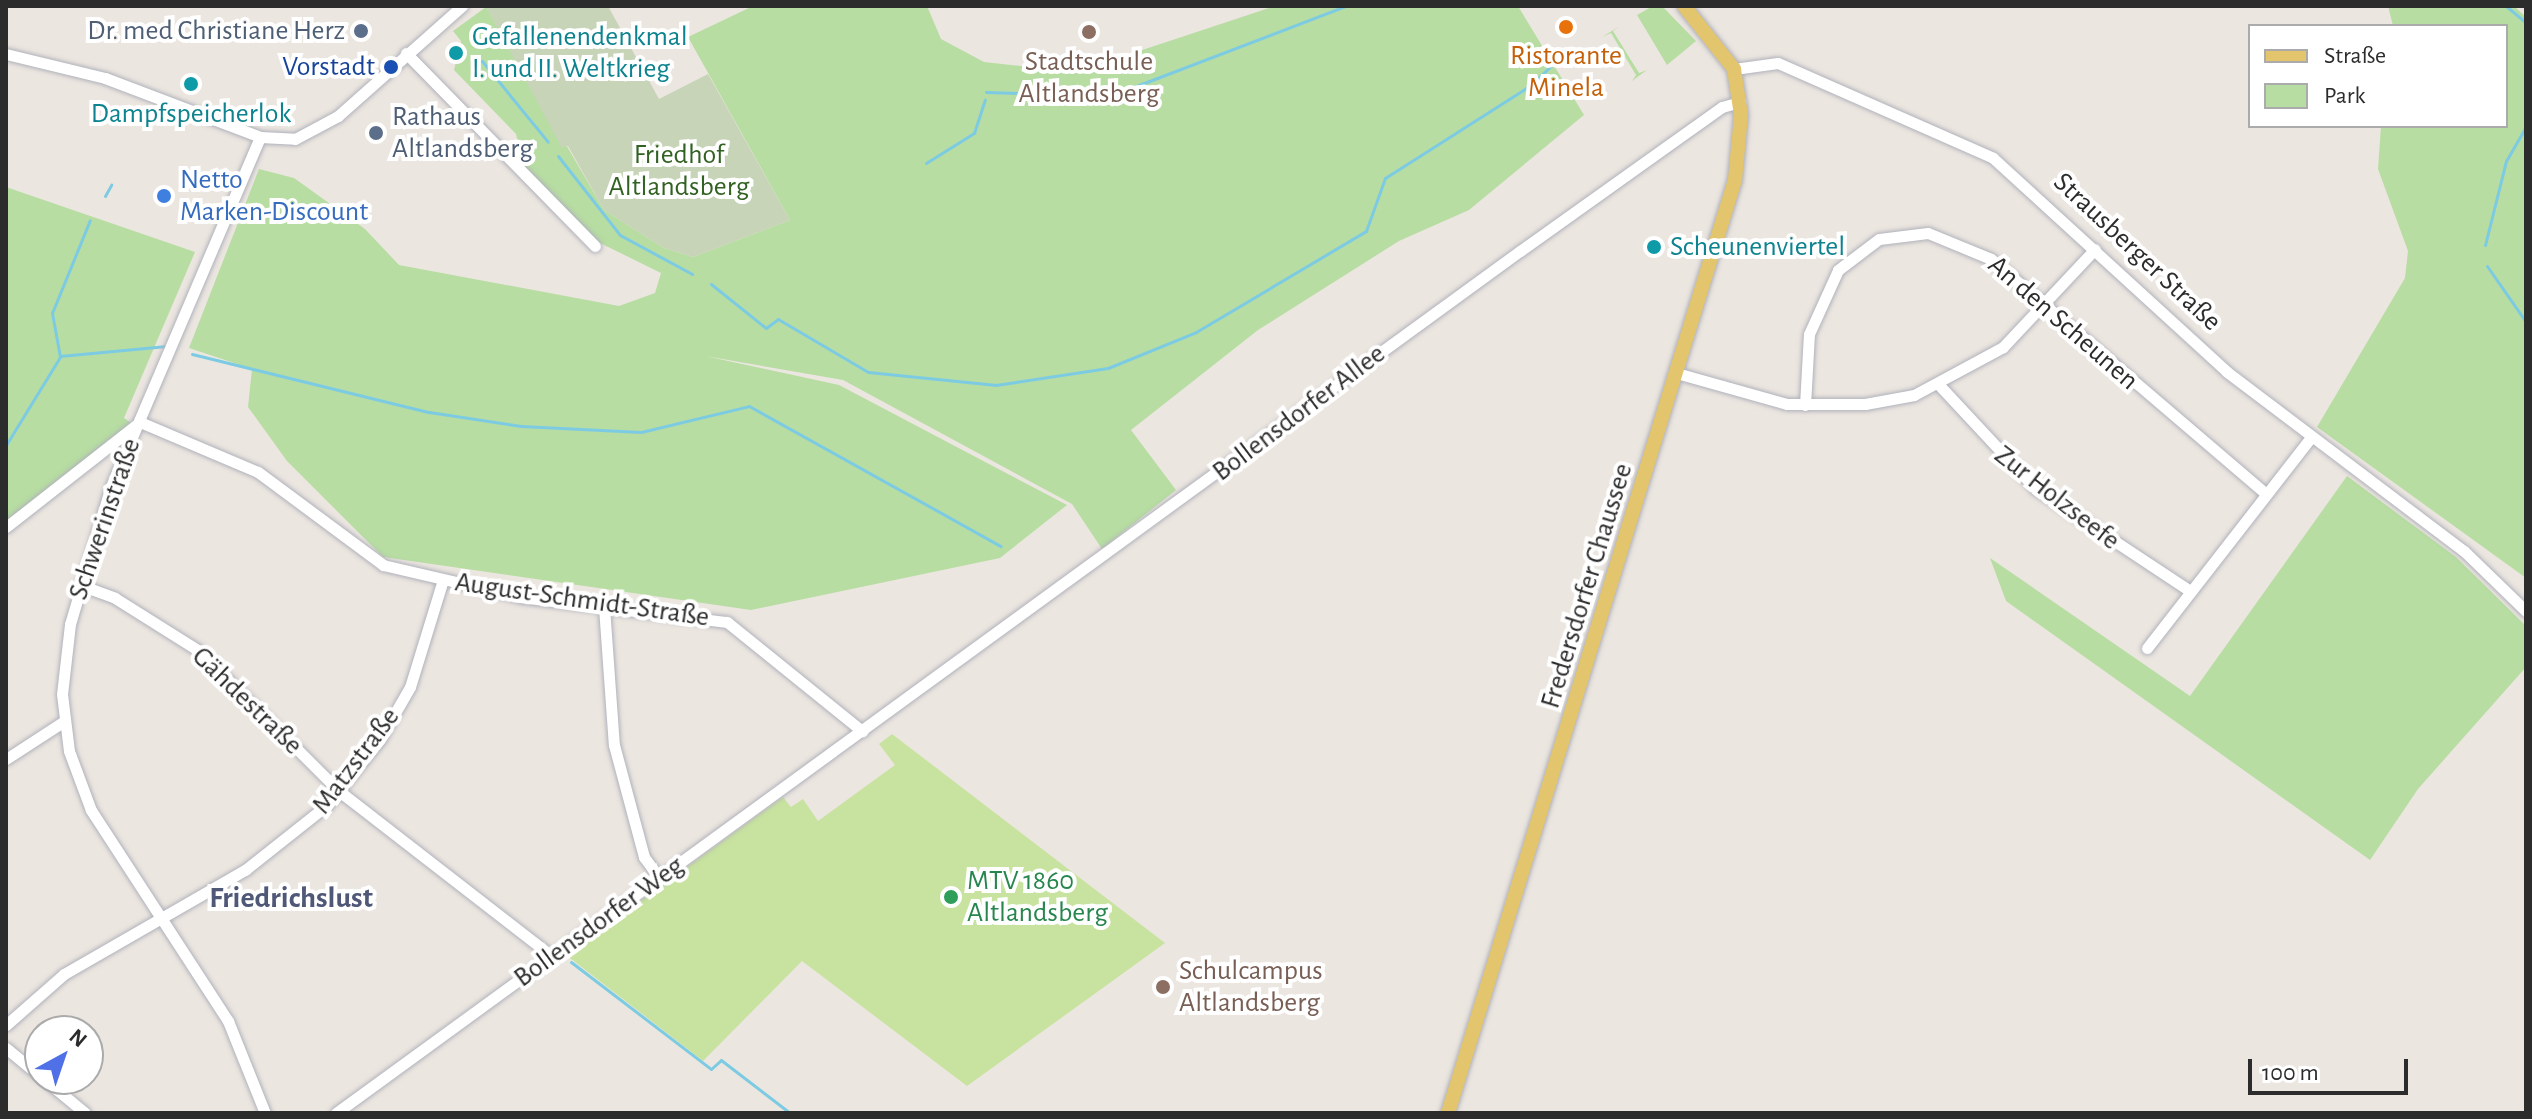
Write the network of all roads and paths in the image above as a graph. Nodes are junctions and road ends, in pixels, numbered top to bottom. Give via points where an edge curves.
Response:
1 (462, 6) edge
2 (1684, 6) edge
3 (406, 53) junction
4 (6, 54) edge
5 (1734, 69) junction
6 (1740, 102) junction
7 (260, 137) junction
8 (595, 246) dead end
9 (2095, 249) junction
10 (2046, 304) junction
11 (1680, 374) junction
12 (1940, 386) junction
13 (1805, 405) junction
14 (140, 422) junction
15 (2311, 437) junction
16 (2266, 494) junction
17 (6, 527) edge
18 (443, 580) junction
19 (80, 585) junction
20 (2190, 591) junction
21 (604, 607) junction
22 (2526, 611) edge
23 (2147, 648) dead end
24 (63, 722) junction
25 (862, 731) junction
26 (6, 759) edge
27 (339, 791) junction
28 (660, 879) junction
29 (158, 916) junction
30 (552, 956) junction
31 (6, 1025) edge
32 (6, 1048) edge
33 (24, 1062) edge
34 (64, 1095) edge
35 (85, 1113) edge
36 (265, 1113) edge
37 (336, 1113) edge
38 (1448, 1113) edge

1 - 3 street
2 - 5 main road
3 - 7 street via 323,127 295,139
3 - 8 street
4 - 7 street via 105,78
5 - 6 main road, Fredersdorfer Chaussee
5 - 9 street, Strausberger Straße via 1778,63 1974,146
6 - 11 main road, Fredersdorfer Chaussee via 1735,180
6 - 25 street, Bollensdorfer Allee via 1510,258
7 - 14 street, Schwerinstraße
9 - 10 street
9 - 15 street, Strausberger Straße via 2195,344
10 - 12 street via 2003,347
10 - 13 street, An den Scheunen via 1964,244 1928,233 1879,239 1838,270 1820,302 1807,349
10 - 16 street, An den Scheunen
11 - 13 street
11 - 38 main road, Fredersdorfer Chaussee
12 - 13 street via 1875,403
12 - 20 street, Zur Holzseefe via 2036,489
14 - 17 street
14 - 18 street, August-Schmidt-Straße via 258,472 374,561
14 - 19 street, Schwerinstraße
15 - 16 street
15 - 22 street, Strausberger Straße via 2464,551
16 - 20 street
18 - 21 street, August-Schmidt-Straße
18 - 27 street, Matzstraße via 410,687
19 - 24 street, Schwerinstraße via 66,648
19 - 27 street, Gähdestraße via 136,609 199,651
20 - 23 street
21 - 25 street, August-Schmidt-Straße via 727,622
21 - 28 street via 614,745 644,857
24 - 26 street
24 - 29 street, Schwerinstraße via 91,810
25 - 28 street, Bollensdorfer Weg
27 - 29 street, Matzstraße via 270,854
27 - 30 street, Gähdestraße
28 - 30 street, Bollensdorfer Weg
29 - 31 street, Matzstraße via 64,974
29 - 36 street, Schwerinstraße via 228,1021
30 - 37 street, Bollensdorfer Weg
32 - 33 street
34 - 35 street

